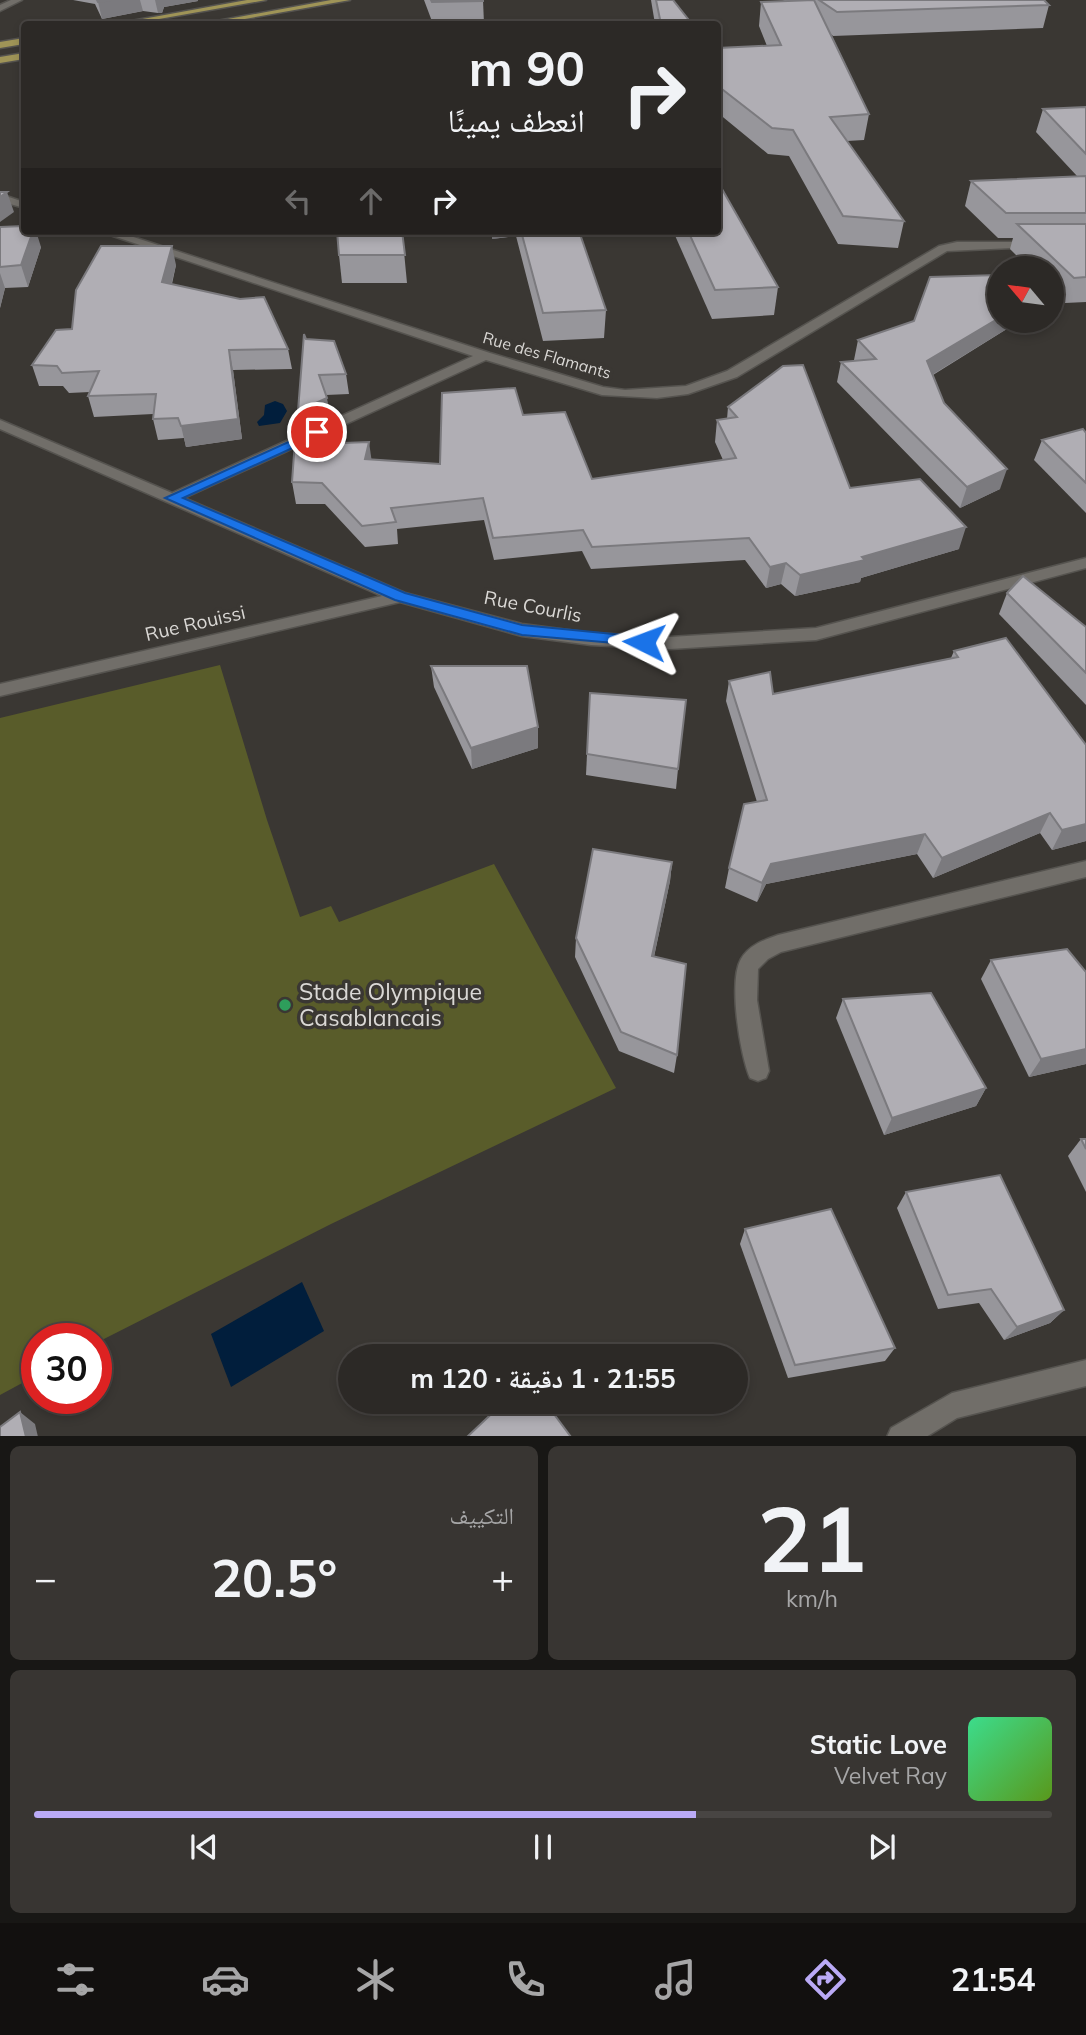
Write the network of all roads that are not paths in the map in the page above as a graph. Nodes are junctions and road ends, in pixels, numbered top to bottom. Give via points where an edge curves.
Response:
1 (18, 0) edge
2 (262, 0) edge
3 (346, 0) edge
4 (0, 8) edge
5 (137, 21) edge
6 (223, 21) edge
7 (21, 42) edge
8 (0, 45) edge
9 (21, 56) edge
10 (0, 60) edge
11 (0, 197) edge
12 (21, 204) edge
13 (116, 235) edge
14 (1044, 244) edge
15 (485, 356) junction
16 (0, 424) edge
17 (172, 498) junction
18 (1086, 563) edge
19 (400, 597) junction
20 (0, 690) edge
21 (1086, 869) edge
22 (758, 1071) dead end
23 (1086, 1373) edge
24 (902, 1436) edge

1 - 4 street
2 - 5 main road
3 - 6 main road
7 - 8 main road
9 - 10 main road
11 - 12 street
13 - 15 street, Rue des Flamants
14 - 15 street, Rue des Flamants via 943,248 732,373 688,390 657,394 602,391
15 - 17 street
16 - 17 street, Rue Courlis
17 - 19 street, Rue Courlis
18 - 19 street, Rue Courlis via 816,634 740,640 670,643 522,630
19 - 20 street, Rue Rouissi
21 - 22 street via 778,944 756,954 746,969 746,988
23 - 24 street via 953,1406

